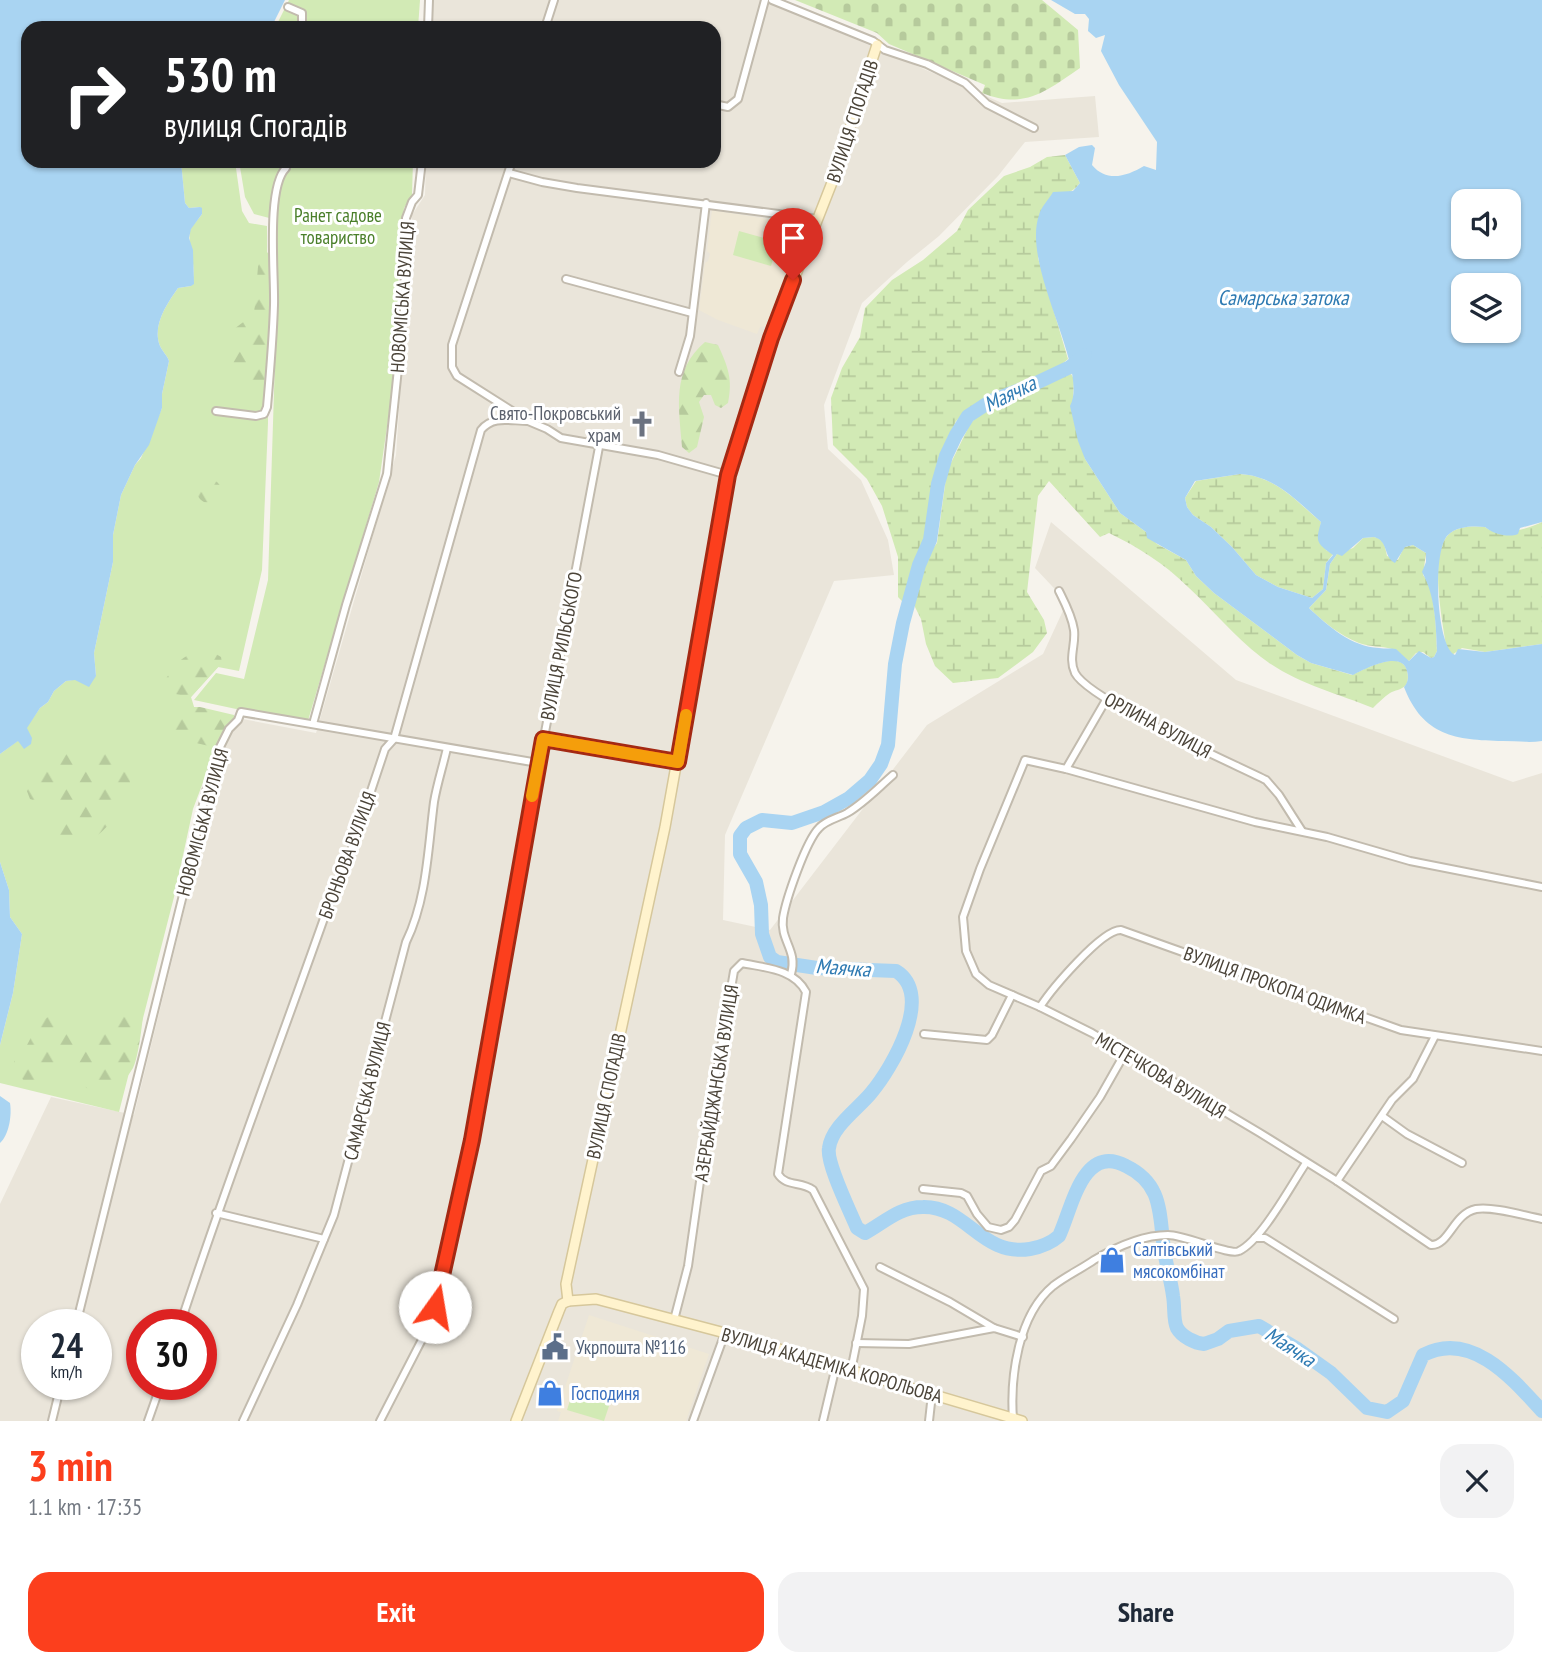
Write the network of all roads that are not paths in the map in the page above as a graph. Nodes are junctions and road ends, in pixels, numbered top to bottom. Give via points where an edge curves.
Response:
1 (429, 0) edge
2 (554, 0) edge
3 (765, 0) edge
4 (772, 0) edge
5 (288, 7) dead end
6 (302, 21) edge
7 (428, 21) edge
8 (547, 21) edge
9 (877, 45) junction
10 (721, 106) edge
11 (1034, 128) dead end
12 (286, 168) edge
13 (421, 168) edge
14 (510, 168) edge
15 (509, 173) junction
16 (706, 203) junction
17 (817, 219) junction
18 (566, 279) dead end
19 (692, 313) junction
20 (679, 372) dead end
21 (216, 411) dead end
22 (528, 422) junction
23 (599, 446) junction
24 (728, 475) junction
25 (1059, 591) dead end
26 (1106, 700) junction
27 (313, 724) junction
28 (394, 739) junction
29 (543, 739) junction
30 (447, 748) junction
31 (678, 762) junction
32 (538, 763) junction
33 (1066, 769) junction
34 (893, 775) dead end
35 (1302, 831) junction
36 (1542, 887) edge
37 (792, 972) junction
38 (1012, 995) junction
39 (1040, 1007) junction
40 (924, 1034) dead end
41 (1436, 1036) junction
42 (1542, 1051) edge
43 (1125, 1053) junction
44 (1382, 1116) junction
45 (1306, 1163) junction
46 (1462, 1163) dead end
47 (1337, 1181) junction
48 (923, 1189) dead end
49 (216, 1213) junction
50 (1542, 1219) edge
51 (1255, 1238) junction
52 (324, 1239) junction
53 (880, 1268) dead end
54 (568, 1301) junction
55 (80, 1309) edge
56 (185, 1309) edge
57 (1394, 1319) dead end
58 (674, 1320) junction
59 (994, 1328) junction
60 (725, 1333) junction
61 (1023, 1336) junction
62 (856, 1343) junction
63 (836, 1366) junction
64 (851, 1371) junction
65 (932, 1394) junction
66 (57, 1400) edge
67 (155, 1400) edge
68 (1016, 1420) edge
69 (52, 1421) edge
70 (148, 1421) edge
71 (243, 1421) edge
72 (380, 1421) edge
73 (516, 1421) edge
74 (693, 1421) edge
75 (823, 1421) edge
76 (929, 1421) edge

1 - 7 street
2 - 8 street
3 - 10 street via 738,99 728,107
4 - 9 street
5 - 6 street via 302,13
9 - 11 street via 948,73 987,104
9 - 17 street, ВУЛИЦЯ СПОГАДІВ
12 - 21 street via 277,183 273,223 274,302 267,407 264,414 256,416
13 - 27 street, НОВОМІСЬКА ВУЛИЦЯ via 418,195 407,218 404,311 387,474
14 - 15 street
15 - 16 street via 577,188
15 - 22 street via 450,356 457,376
16 - 17 street
16 - 19 street
17 - 24 street, ВУЛИЦЯ СПОГАДІВ via 771,338
18 - 19 street
19 - 20 street
22 - 23 street via 561,438
22 - 28 street, БРОНЬОВА ВУЛИЦЯ via 494,420 481,430
23 - 24 street via 658,455
23 - 29 street, ВУЛИЦЯ РИЛЬСЬКОГО
24 - 31 street, ВУЛИЦЯ СПОГАДІВ
25 - 26 street, ОРЛИНА ВУЛИЦЯ via 1075,633 1074,670
26 - 33 street
26 - 35 street, ОРЛИНА ВУЛИЦЯ via 1266,780
27 - 28 street
27 - 55 street, НОВОМІСЬКА ВУЛИЦЯ via 241,712 220,747
28 - 30 street
28 - 49 street, БРОНЬОВА ВУЛИЦЯ via 385,749 342,878
29 - 31 street
29 - 32 street, ВУЛИЦЯ РИЛЬСЬКОГО
30 - 32 street
30 - 52 street, САМАРСЬКА ВУЛИЦЯ via 417,914
31 - 54 street, ВУЛИЦЯ СПОГАДІВ via 566,1284
32 - 72 street, ВУЛИЦЯ РИЛЬСЬКОГО via 472,1140 435,1307
33 - 35 street
33 - 38 street, МІСТЕЧКОВА ВУЛИЦЯ via 1025,761 963,917 966,951 976,974
34 - 37 street via 848,813 824,823 807,846 784,915 784,934 794,958
35 - 36 street via 1410,860
37 - 58 street, АЗЕРБАЙДЖАНСЬКА ВУЛИЦЯ via 742,963 734,971 691,1251
37 - 62 street via 806,992 778,1174 813,1190 864,1289
38 - 39 street, МІСТЕЧКОВА ВУЛИЦЯ
38 - 40 street via 987,1040
39 - 41 street, ВУЛИЦЯ ПРОКОПА ОДИМКА via 1102,939 1121,930 1401,1030
39 - 43 street, МІСТЕЧКОВА ВУЛИЦЯ
41 - 42 street, ВУЛИЦЯ ПРОКОПА ОДИМКА
41 - 44 street via 1413,1079
43 - 45 street, МІСТЕЧКОВА ВУЛИЦЯ
43 - 48 street via 1071,1139 1051,1166 1041,1171 1009,1227 988,1227 961,1192
44 - 46 street
44 - 47 street
45 - 47 street, МІСТЕЧКОВА ВУЛИЦЯ
45 - 51 street
47 - 50 street, МІСТЕЧКОВА ВУЛИЦЯ via 1431,1245 1443,1241 1460,1217 1476,1209
49 - 52 street
49 - 56 street, БРОНЬОВА ВУЛИЦЯ
51 - 57 street via 1265,1238
51 - 61 street, ВУЛИЦЯ АКАДЕМІКА КОРОЛЬОВА via 1231,1254 1169,1235 1109,1251 1052,1287 1037,1305
52 - 71 street, САМАРСЬКА ВУЛИЦЯ
53 - 59 street
54 - 58 street, ВУЛИЦЯ АКАДЕМІКА КОРОЛЬОВА via 596,1299
54 - 73 street, ВУЛИЦЯ СПОГАДІВ via 562,1304
58 - 60 street, ВУЛИЦЯ АКАДЕМІКА КОРОЛЬОВА
59 - 61 street
59 - 62 street via 909,1344
60 - 63 street, ВУЛИЦЯ АКАДЕМІКА КОРОЛЬОВА
60 - 74 street
61 - 68 street, ВУЛИЦЯ АКАДЕМІКА КОРОЛЬОВА via 1013,1381
62 - 64 street
63 - 64 street, ВУЛИЦЯ АКАДЕМІКА КОРОЛЬОВА
63 - 75 street
64 - 65 street, ВУЛИЦЯ АКАДЕМІКА КОРОЛЬОВА
65 - 68 street, ВУЛИЦЯ АКАДЕМІКА КОРОЛЬОВА
65 - 76 street
66 - 69 street
67 - 70 street

